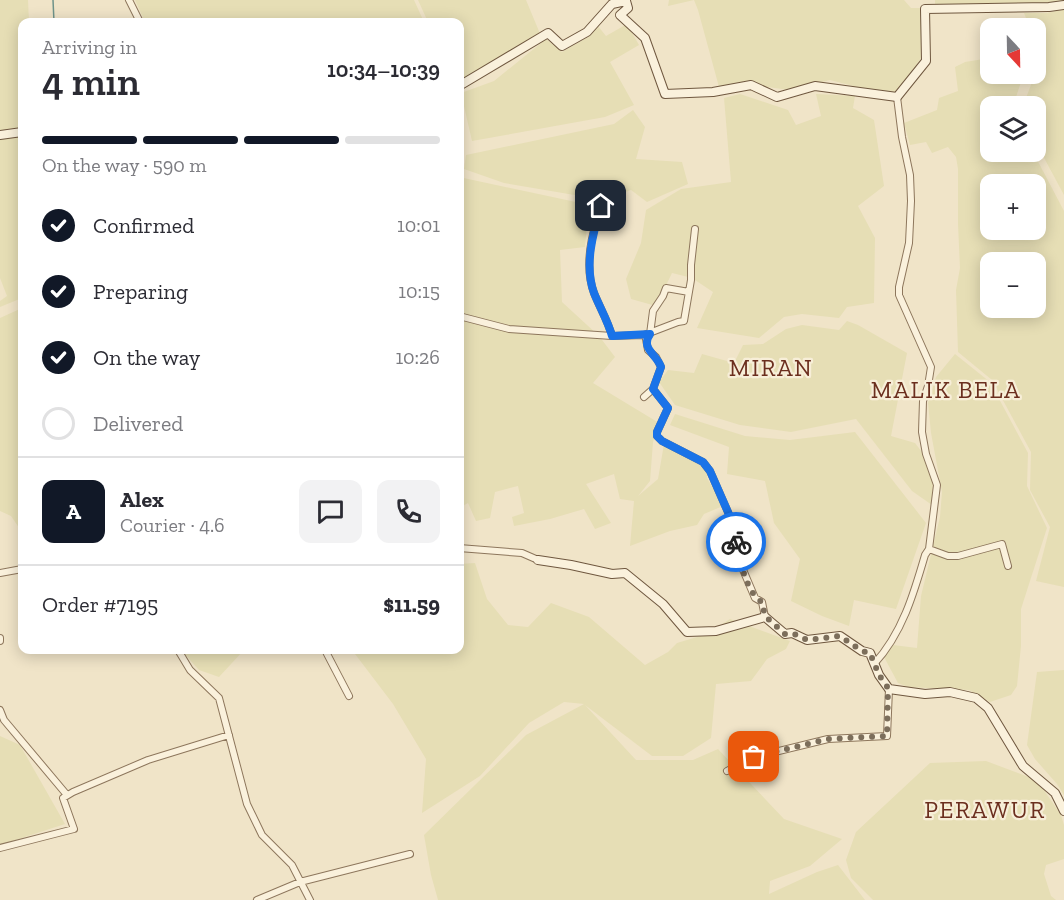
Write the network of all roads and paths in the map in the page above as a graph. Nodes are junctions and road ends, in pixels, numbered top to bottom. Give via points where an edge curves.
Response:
1 (129, 0) edge
2 (925, 5) edge
3 (1064, 5) edge
4 (138, 18) edge
5 (464, 83) edge
6 (897, 97) junction
7 (18, 133) edge
8 (0, 135) edge
9 (609, 189) dead end
10 (695, 229) dead end
11 (689, 292) junction
12 (464, 317) edge
13 (650, 334) junction
14 (612, 336) junction
15 (653, 389) junction
16 (644, 397) dead end
17 (464, 548) edge
18 (929, 549) junction
19 (538, 560) joint
20 (1008, 566) dead end
21 (18, 570) edge
22 (0, 573) edge
23 (765, 616) junction
24 (180, 654) edge
25 (327, 654) edge
26 (874, 664) junction
27 (888, 688) junction
28 (349, 696) dead end
29 (0, 710) edge
30 (229, 735) junction
31 (727, 771) dead end
32 (67, 795) junction
33 (1064, 811) edge
34 (0, 848) edge
35 (410, 854) dead end
36 (300, 882) junction
37 (257, 900) edge
38 (310, 900) edge

1 - 4 street
2 - 3 street
2 - 6 street via 926,61
5 - 6 street via 548,33 562,46 587,32 612,4 626,1 628,8 620,15 645,38 665,94 751,86 777,97 815,86
6 - 18 street via 911,201 909,243 899,295 931,367 923,401 922,432 937,484
7 - 8 street
9 - 14 street via 590,251 594,293
10 - 11 street
11 - 13 street via 686,320
11 - 13 street via 666,288 652,311
12 - 14 street via 509,329
13 - 14 street
13 - 15 street via 647,348 661,367
15 - 16 street
15 - 23 street via 668,408 657,436 703,462 710,471 731,519 741,565 755,598 762,602
17 - 19 street via 522,553
18 - 20 street via 958,556 1002,544
18 - 26 street via 911,603
19 - 23 street via 625,573 663,604 687,632 716,631
21 - 22 street
23 - 26 street via 785,634 807,640 840,636 870,653
24 - 30 street via 190,670 219,698
25 - 28 street
26 - 27 street
27 - 31 street via 887,736 828,739 754,757
27 - 33 street via 924,694 950,692 976,698 988,708 1023,766 1055,793
29 - 32 street via 4,720
30 - 32 street via 148,760
30 - 36 street via 247,804 262,835 292,865
32 - 34 street via 63,798 74,829
35 - 36 street
36 - 37 street
36 - 38 street

